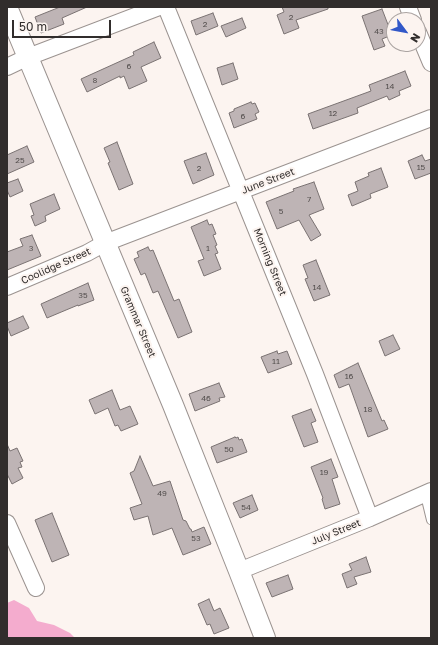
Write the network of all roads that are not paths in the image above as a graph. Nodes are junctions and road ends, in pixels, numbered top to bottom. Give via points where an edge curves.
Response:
1 (7, 7) edge
2 (159, 7) edge
3 (166, 7) edge
4 (426, 51) edge
5 (28, 57) junction
6 (431, 63) edge
7 (7, 67) edge
8 (431, 118) edge
9 (242, 192) junction
10 (105, 243) junction
11 (7, 287) edge
12 (428, 493) edge
13 (370, 518) junction
14 (431, 520) edge
15 (7, 523) edge
16 (239, 571) junction
17 (36, 588) dead end
18 (265, 638) edge

1 - 5 street, Grammar Street
2 - 5 street
3 - 9 street, Morning Street
4 - 6 street
5 - 7 street
5 - 10 street, Grammar Street
8 - 9 street, June Street
9 - 10 street, June Street
9 - 13 street, Morning Street
10 - 11 street, Coolidge Street
10 - 16 street, Grammar Street
12 - 13 street, July Street
12 - 14 lane
13 - 16 street, July Street
15 - 17 street
16 - 18 street, Grammar Street

